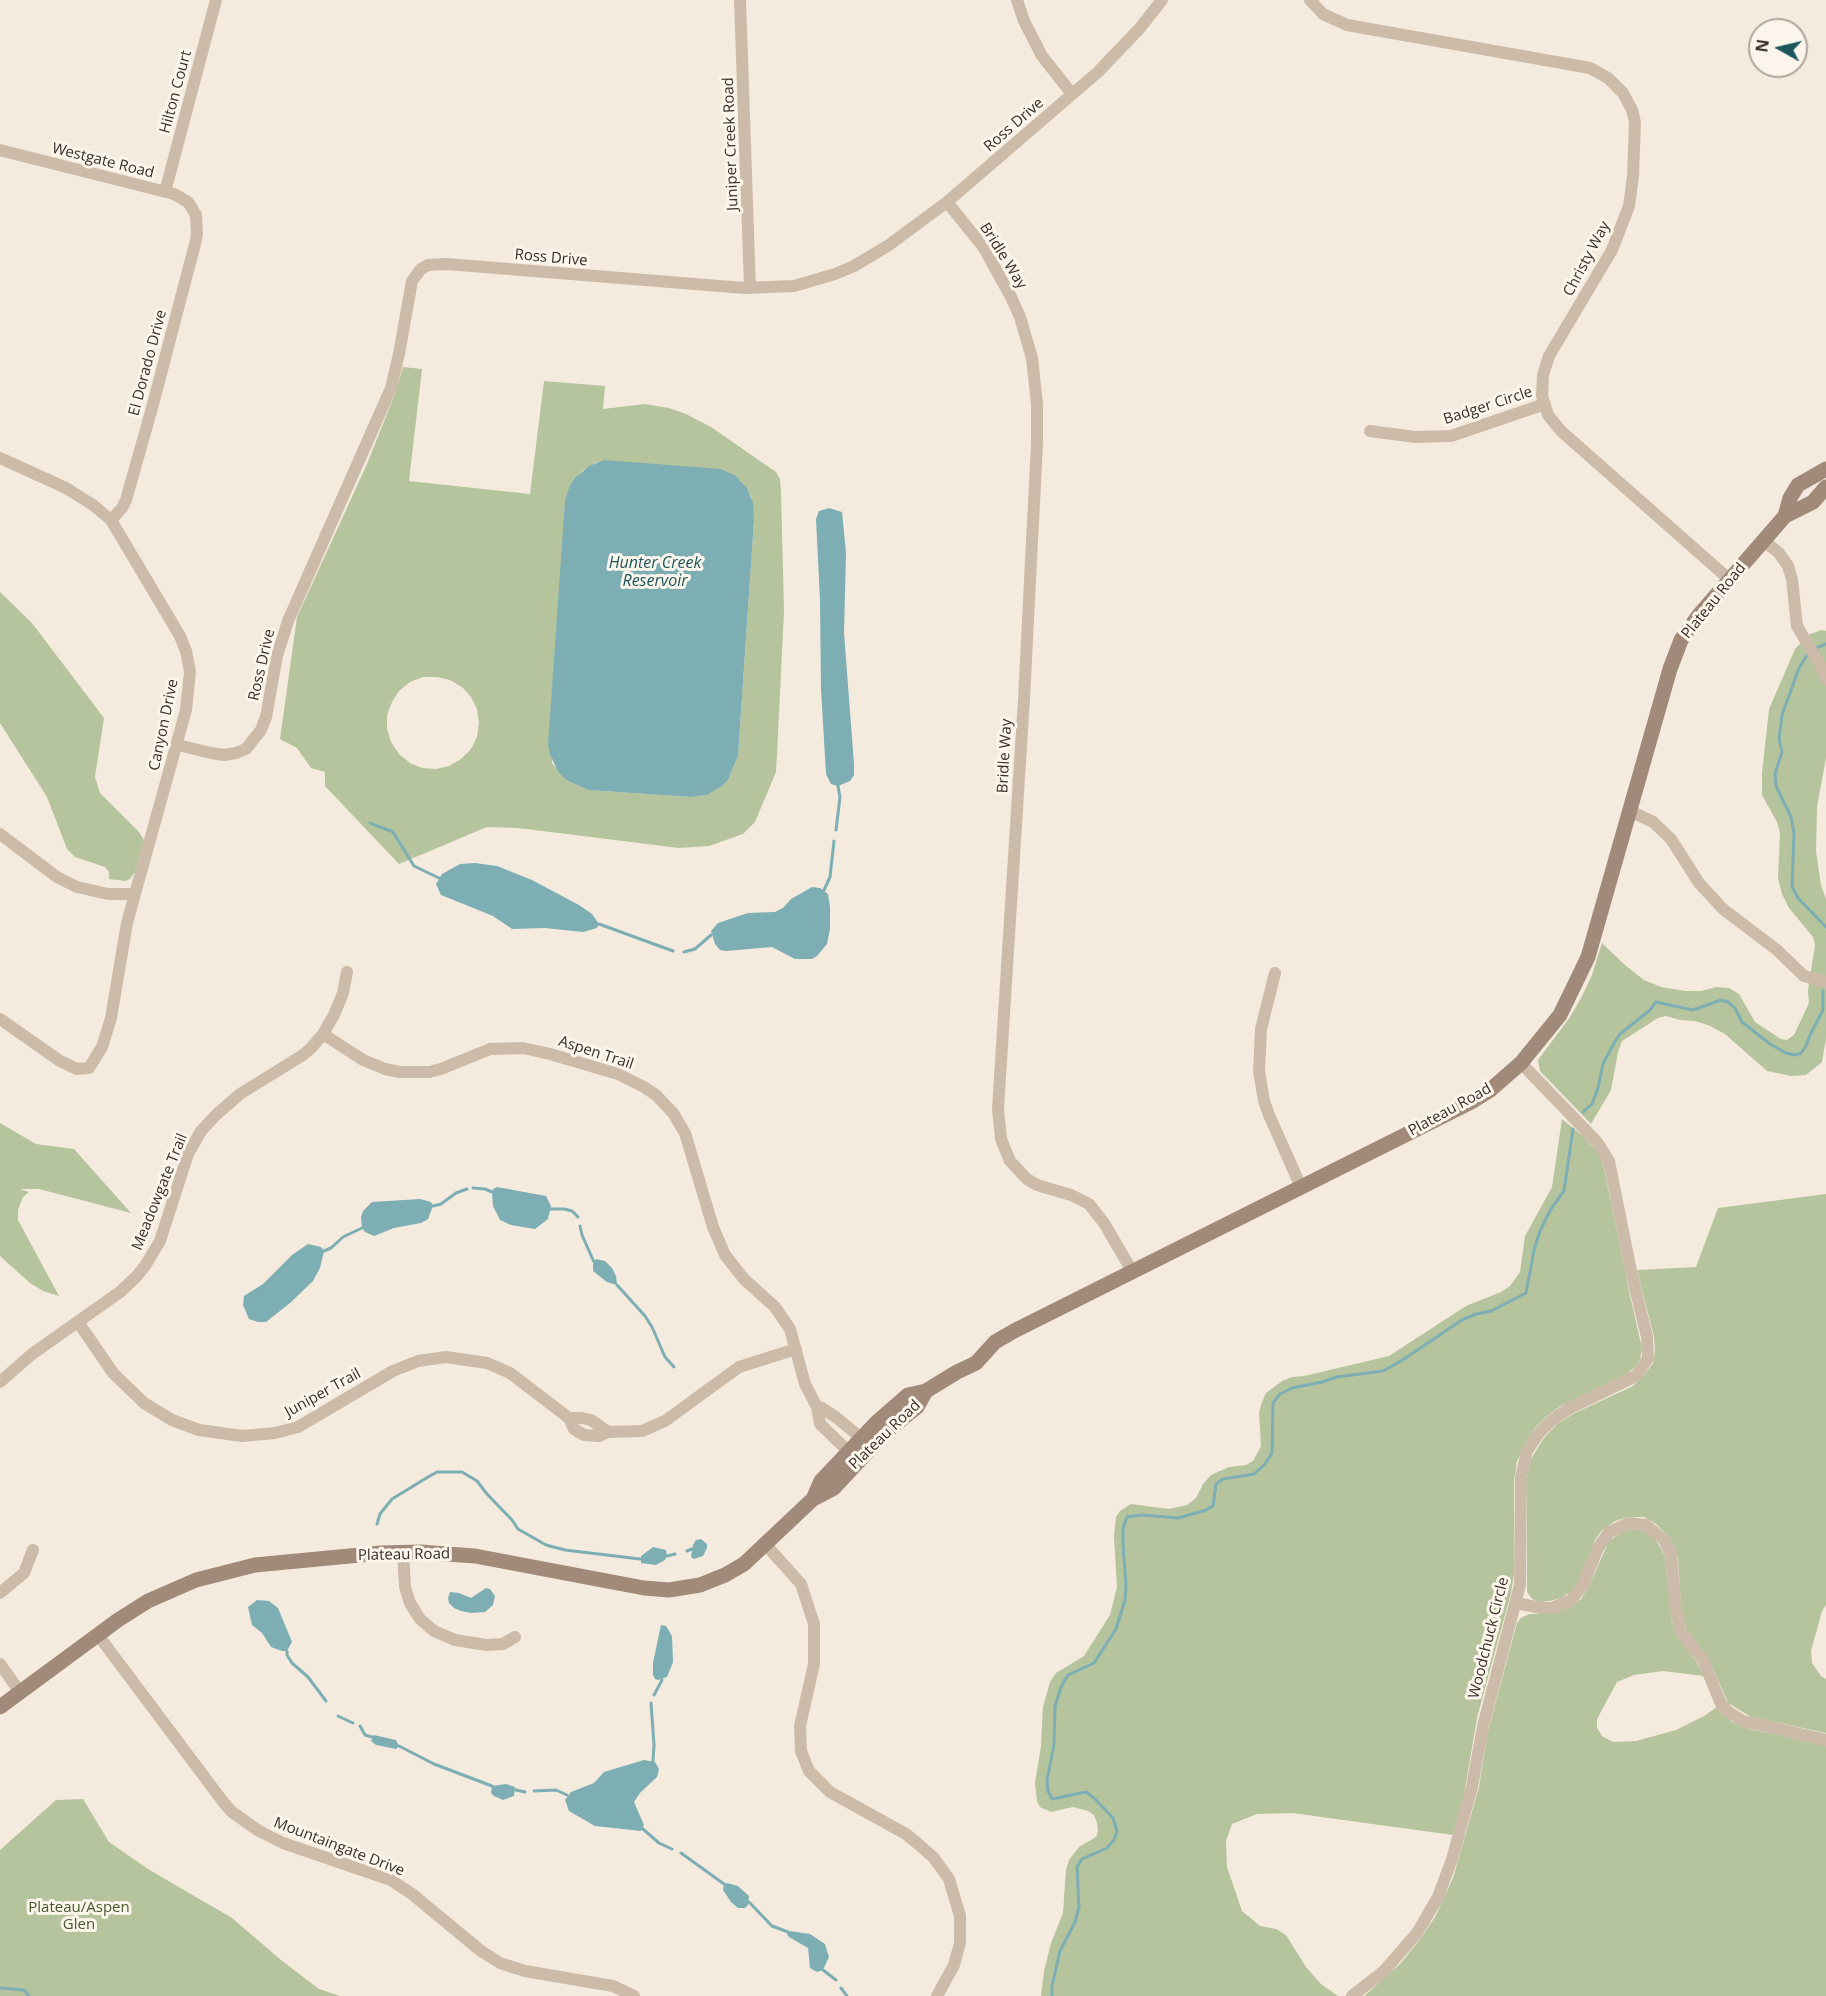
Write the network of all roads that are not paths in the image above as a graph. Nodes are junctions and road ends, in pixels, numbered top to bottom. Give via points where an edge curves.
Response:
1 (216, 0) edge
2 (740, 0) edge
3 (1017, 0) edge
4 (1162, 0) edge
5 (1310, 0) edge
6 (1072, 94) junction
7 (0, 150) edge
8 (165, 192) junction
9 (947, 202) junction
10 (194, 209) joint
11 (750, 288) junction
12 (1545, 404) junction
13 (1370, 431) dead end
14 (0, 458) edge
15 (1826, 469) edge
16 (1826, 487) edge
17 (1785, 516) junction
18 (111, 520) junction
19 (1764, 541) junction
20 (1730, 580) junction
21 (1826, 679) edge
22 (178, 745) junction
23 (1630, 812) junction
24 (0, 834) edge
25 (135, 894) junction
26 (347, 972) dead end
27 (1275, 973) dead end
28 (1826, 982) edge
29 (0, 1019) edge
30 (323, 1034) junction
31 (1521, 1063) junction
32 (1301, 1187) junction
33 (1132, 1271) junction
34 (78, 1322) junction
35 (796, 1349) junction
36 (1, 1380) edge
37 (926, 1391) junction
38 (817, 1407) junction
39 (861, 1438) junction
40 (848, 1451) junction
41 (865, 1454) junction
42 (813, 1499) junction
43 (766, 1545) junction
44 (33, 1550) dead end
45 (403, 1552) junction
46 (0, 1593) edge
47 (1516, 1603) junction
48 (98, 1635) junction
49 (515, 1637) dead end
50 (0, 1664) edge
51 (20, 1692) junction
52 (0, 1707) edge
53 (1826, 1740) edge
54 (634, 1996) edge
55 (938, 1996) edge
56 (1352, 1996) edge

1 - 8 street, Hilton Court
2 - 11 street, Juniper Creek Road
3 - 6 street via 1042,56
4 - 6 street, Ross Drive via 1121,49
5 - 12 street, Christy Way via 1323,14 1347,25 1590,68 1616,84 1628,101 1635,132 1629,206 1612,250 1545,365
6 - 9 street, Ross Drive
7 - 8 street, Westgate Road
8 - 10 street, Westgate Road via 181,197
9 - 11 street, Ross Drive via 854,266 794,286
9 - 33 street, Bridle Way via 984,248 1020,317 1032,358 1037,404 998,1109 1001,1139 1010,1161 1027,1179 1089,1204
10 - 18 street, El Dorado Drive via 195,244 152,408 126,500
11 - 22 street, Ross Drive via 456,264 421,269 412,281 391,388 288,621 261,730 246,749 236,753 224,755
12 - 13 street, Badger Circle via 1451,436 1415,437
12 - 20 street, Christy Way via 1548,415 1566,435
14 - 18 street, Canyon Drive via 66,488
15 - 17 street, Plateau Road via 1798,485
16 - 17 street, Plateau Road via 1813,501
17 - 19 street, Plateau Road
18 - 22 street, Canyon Drive via 180,636 189,660 189,696
19 - 20 street, Plateau Road
19 - 21 street via 1788,566 1797,626
20 - 23 street, Plateau Road via 1681,640
22 - 25 street, Canyon Drive
23 - 28 street via 1653,822 1671,839 1699,883 1723,909 1804,976
23 - 31 street, Plateau Road via 1580,978 1560,1015
24 - 25 street via 57,877 77,887 108,894
25 - 29 street, Canyon Drive via 109,1028 92,1064 84,1070 60,1062
26 - 30 street, Meadowgate Trail via 343,993
27 - 32 street via 1261,1029 1259,1071 1269,1115
30 - 34 street, Meadowgate Trail via 303,1055 240,1094 209,1122 188,1154 164,1230 145,1266 120,1292
30 - 35 street, Aspen Trail via 363,1060 400,1072 429,1072 490,1049 523,1048 618,1074 644,1087 665,1103 681,1125 725,1256 775,1307 790,1329
31 - 32 street, Plateau Road via 1473,1101
31 - 47 street, Woodchuck Circle via 1606,1154 1649,1351 1636,1376 1552,1420 1527,1451 1521,1477 1521,1573
32 - 33 street, Plateau Road
33 - 37 street, Plateau Road via 995,1342 976,1364
34 - 35 street, Juniper Trail via 113,1373 155,1411 172,1420 226,1434 259,1435 298,1427 393,1371 418,1361 446,1357 487,1363 510,1372 569,1418 591,1420 608,1432 642,1431 665,1421 740,1367
34 - 36 street, Meadowgate Trail
35 - 38 street, Aspen Trail via 805,1384
37 - 39 street, Plateau Road via 908,1395
37 - 41 street, Plateau Road via 917,1407
38 - 39 street
38 - 40 street, Aspen Trail via 820,1424
39 - 40 street, Plateau Road
39 - 41 street
40 - 41 street
40 - 42 street, Plateau Road via 820,1481
41 - 42 street, Plateau Road via 834,1488
42 - 43 street, Plateau Road
43 - 45 street, Plateau Road via 725,1575 700,1585 669,1590 627,1586 476,1556
43 - 55 street via 801,1584 814,1624 814,1664 800,1726 801,1751 808,1771 830,1792 926,1849 951,1885 960,1916 960,1943
44 - 46 street via 24,1573
45 - 48 street, Plateau Road via 255,1565 212,1575 148,1601
45 - 49 street via 410,1603 434,1631 487,1646
47 - 53 street via 1552,1608 1571,1600 1610,1532 1629,1523 1646,1525 1664,1540 1671,1554 1680,1630 1703,1660 1721,1704 1743,1721
47 - 56 street, Woodchuck Circle via 1483,1726 1468,1806 1443,1886 1407,1946
48 - 51 street, Plateau Road
48 - 54 street, Mountaingate Drive via 216,1794 251,1826 283,1843 401,1886 500,1964 613,1986
50 - 51 street
51 - 52 street, Plateau Road

